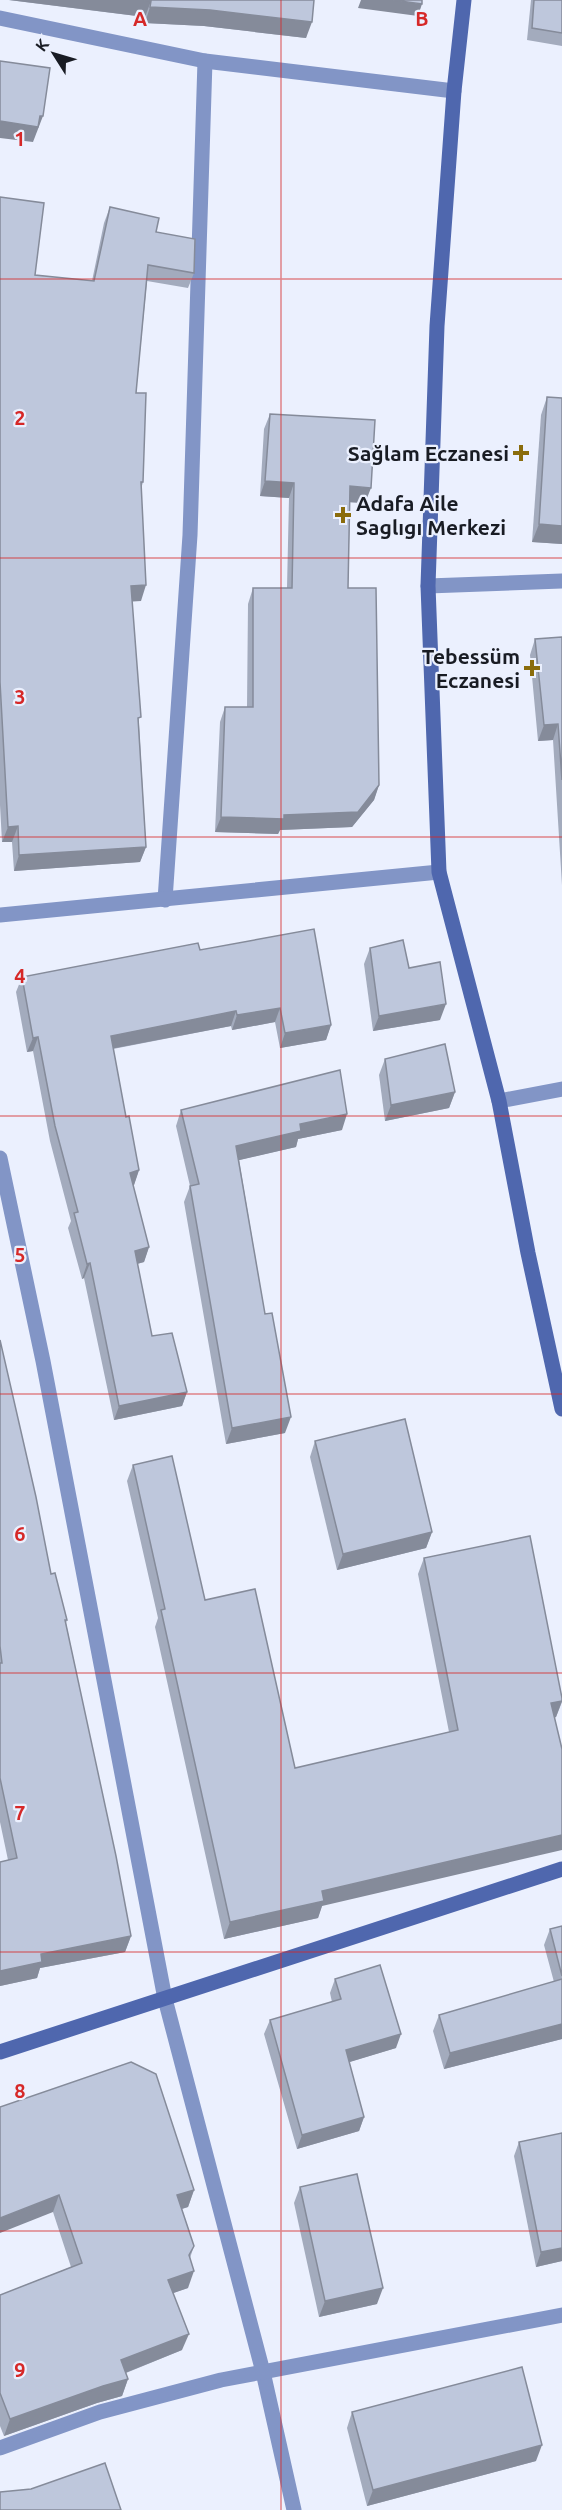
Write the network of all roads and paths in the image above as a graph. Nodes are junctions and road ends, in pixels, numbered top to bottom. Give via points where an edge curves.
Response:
1 (464, 0) edge
2 (0, 18) edge
3 (205, 61) junction
4 (454, 91) junction
5 (562, 581) edge
6 (428, 586) junction
7 (439, 872) junction
8 (165, 900) junction
9 (0, 915) edge
10 (562, 1089) edge
11 (499, 1101) junction
12 (0, 1158) edge
13 (562, 1409) edge
14 (562, 1869) edge
15 (165, 1999) junction
16 (0, 2052) edge
17 (562, 2315) edge
18 (263, 2372) junction
19 (0, 2448) edge
20 (294, 2510) edge

1 - 4 main road
2 - 3 street
3 - 4 street
3 - 8 street via 189,535
4 - 6 main road via 437,326
5 - 6 street
6 - 7 main road
7 - 8 street
7 - 11 main road
8 - 9 street
10 - 11 street
11 - 13 main road
12 - 15 street via 43,1361
14 - 15 main road
15 - 16 main road
15 - 18 street
17 - 18 street
18 - 19 street via 100,2412
18 - 20 street

